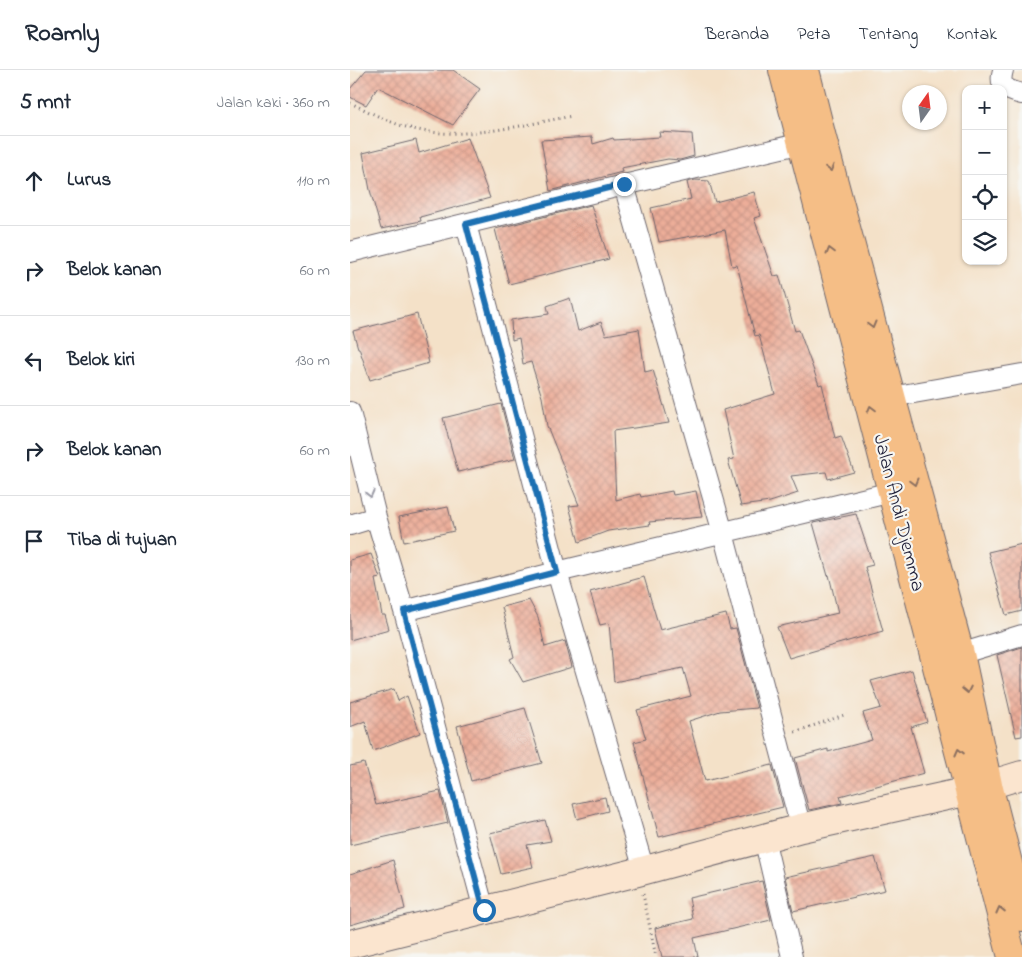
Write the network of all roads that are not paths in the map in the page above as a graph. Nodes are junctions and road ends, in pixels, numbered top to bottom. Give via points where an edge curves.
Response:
1 (783, 70) edge
2 (806, 70) edge
3 (1003, 70) edge
4 (1022, 94) edge
5 (812, 141) junction
6 (624, 184) junction
7 (466, 224) junction
8 (350, 252) edge
9 (1022, 374) edge
10 (891, 397) junction
11 (350, 412) edge
12 (892, 492) junction
13 (376, 517) junction
14 (350, 525) edge
15 (723, 533) junction
16 (557, 572) junction
17 (404, 611) junction
18 (1022, 635) edge
19 (960, 654) junction
20 (1022, 775) edge
21 (978, 788) junction
22 (801, 828) junction
23 (764, 838) junction
24 (641, 871) junction
25 (484, 910) junction
26 (1022, 916) edge
27 (350, 944) edge
28 (792, 957) edge
29 (1012, 957) edge

1 - 5 highway, Jalan Andi Djemma
2 - 5 highway, Jalan Andi Djemma
3 - 4 street via 1002,85
5 - 6 street
5 -> 10 highway, Jalan Andi Djemma
12 -> 5 highway, Jalan Andi Djemma
6 - 7 street
6 - 15 street
7 - 8 street
7 - 16 street
9 - 10 street
10 -> 19 highway, Jalan Andi Djemma
11 -> 13 street
12 - 15 street
21 -> 12 highway, Jalan Andi Djemma
13 - 14 street
13 - 17 street
15 - 16 street
15 - 22 street
16 - 17 street
16 - 24 street
17 - 25 street
18 - 19 street
19 -> 21 highway, Jalan Andi Djemma
20 - 21 street
21 - 22 street
21 - 26 highway, Jalan Andi Djemma
29 -> 21 highway, Jalan Andi Djemma
22 - 23 street
23 - 24 street
23 - 28 street
24 - 25 street
25 - 27 street

